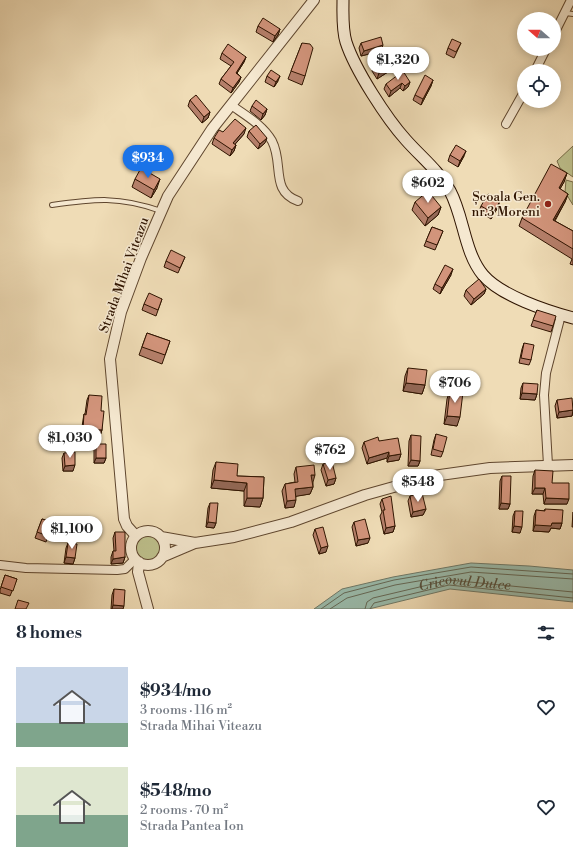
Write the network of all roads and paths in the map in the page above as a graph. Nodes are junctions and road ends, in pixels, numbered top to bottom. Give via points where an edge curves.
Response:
1 (314, 0) edge
2 (342, 0) edge
3 (571, 0) edge
4 (569, 13) edge
5 (561, 24) edge
6 (517, 104) edge
7 (231, 105) junction
8 (506, 124) dead end
9 (298, 202) dead end
10 (52, 205) dead end
11 (161, 211) junction
12 (560, 315) junction
13 (573, 318) edge
14 (548, 465) junction
15 (573, 465) edge
16 (136, 536) junction
17 (161, 537) junction
18 (195, 543) junction
19 (162, 557) junction
20 (137, 561) junction
21 (0, 565) edge
22 (148, 609) edge

1 - 7 street, Strada Mihai Viteazu
2 - 12 main road via 345,36 352,57 390,120 450,191 476,264 484,275 500,288
3 - 4 street
4 - 5 street
6 - 8 street
7 - 9 street via 263,129 272,141 278,155 282,191
7 - 11 street, Strada Mihai Viteazu via 208,135
10 - 11 lane, Strada Mihai Viteazu via 111,200 138,203
11 - 16 street, Strada Mihai Viteazu via 121,312 110,359 124,514 127,526
12 - 13 main road
12 - 14 street via 546,373 544,395
14 - 15 street
14 - 18 street via 490,468 433,476 365,495 256,532
16 - 17 street via 146,531 157,533
16 - 20 street via 131,550
17 - 18 street
17 - 19 street via 165,547
18 - 19 street
19 - 20 street via 150,565
20 - 21 street via 126,569 117,570
20 - 22 street

